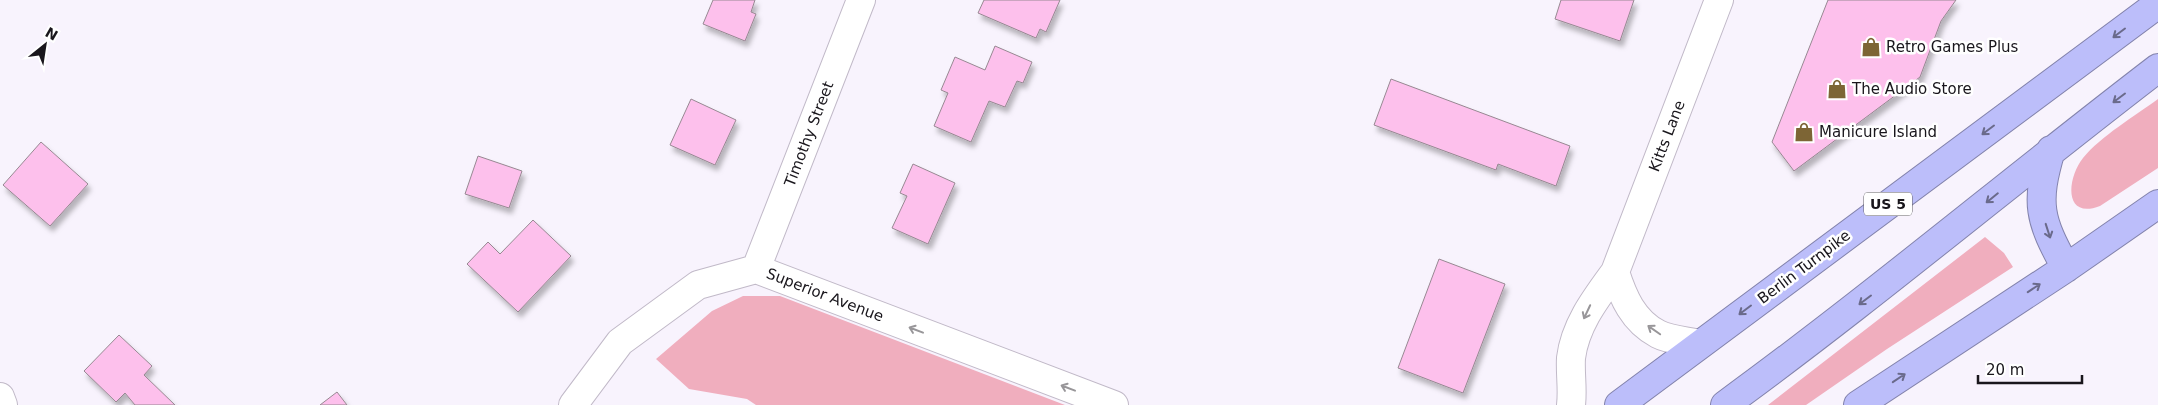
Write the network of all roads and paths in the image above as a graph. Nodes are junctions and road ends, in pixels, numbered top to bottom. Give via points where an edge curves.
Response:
1 (862, 0) edge
2 (1719, 0) edge
3 (2158, 4) edge
4 (2158, 68) edge
5 (2051, 150) junction
6 (2158, 204) edge
7 (2066, 268) junction
8 (756, 269) junction
9 (1615, 272) junction
10 (1700, 344) junction
11 (0, 397) edge
12 (3, 405) edge
13 (573, 405) edge
14 (1114, 405) edge
15 (1571, 405) edge
16 (1618, 405) edge
17 (1725, 405) edge
18 (1858, 405) edge

1 - 8 street, Timothy Street
2 - 9 street, Kitts Lane
3 -> 10 highway, Berlin Turnpike / US 5
4 -> 5 highway
5 -> 7 highway via 2042,180 2041,208 2048,235
5 -> 17 highway via 1876,292
6 - 7 highway
18 -> 7 highway
8 - 13 street, Superior Avenue via 698,285 620,342
14 -> 8 street, Superior Avenue
10 -> 9 street via 1658,334 1632,313
9 -> 15 street, Kitts Lane via 1591,304 1579,331 1571,358
10 - 16 highway, Berlin Turnpike / US 5
11 - 12 street

